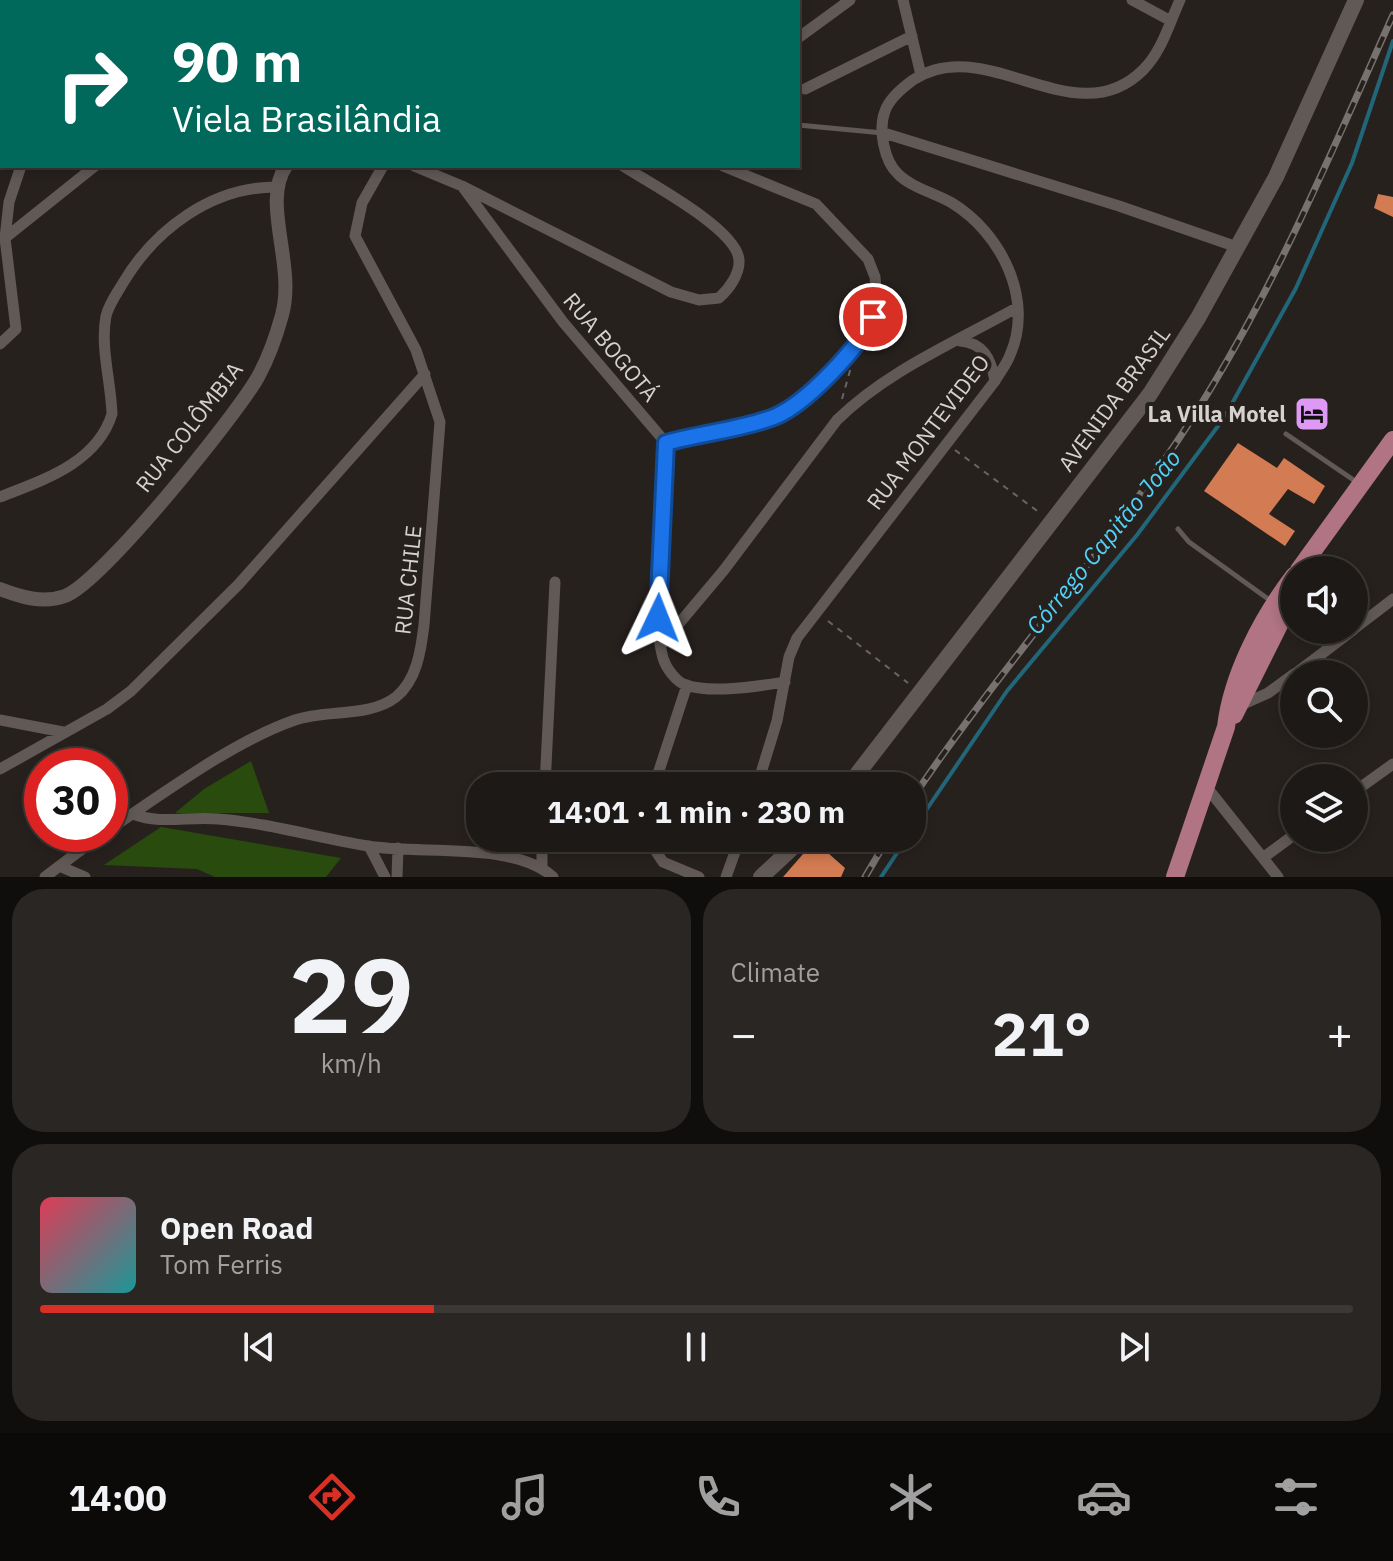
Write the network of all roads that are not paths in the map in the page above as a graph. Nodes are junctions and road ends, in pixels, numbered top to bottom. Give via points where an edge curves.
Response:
1 (850, 0) edge
2 (903, 0) edge
3 (1132, 0) edge
4 (1180, 0) edge
5 (1356, 0) edge
6 (1171, 21) junction
7 (912, 36) junction
8 (800, 37) edge
9 (921, 75) junction
10 (805, 89) dead end
11 (800, 125) edge
12 (884, 133) junction
13 (20, 168) edge
14 (92, 168) edge
15 (285, 168) edge
16 (382, 168) edge
17 (419, 168) edge
18 (626, 168) edge
19 (728, 168) edge
20 (462, 186) junction
21 (276, 187) junction
22 (5, 238) junction
23 (1237, 247) junction
24 (1018, 307) junction
25 (959, 341) junction
26 (0, 344) edge
27 (425, 374) junction
28 (995, 381) junction
29 (1286, 434) dead end
30 (1393, 440) edge
31 (666, 443) junction
32 (1361, 485) junction
33 (0, 497) edge
34 (1178, 529) dead end
35 (1314, 551) junction
36 (1310, 556) edge
37 (1312, 556) edge
38 (555, 582) dead end
39 (0, 589) edge
40 (1280, 596) edge
41 (1393, 599) edge
42 (1275, 603) junction
43 (1368, 618) edge
44 (1280, 620) edge
45 (1334, 644) edge
46 (661, 645) junction
47 (1313, 660) edge
48 (785, 682) junction
49 (1280, 684) edge
50 (687, 685) junction
51 (1234, 704) junction
52 (0, 720) edge
53 (63, 732) junction
54 (1393, 764) edge
55 (0, 769) edge
56 (546, 772) edge
57 (659, 772) edge
58 (761, 772) edge
59 (858, 772) edge
60 (1368, 782) edge
61 (1205, 785) junction
62 (133, 814) junction
63 (128, 817) edge
64 (1280, 845) edge
65 (369, 846) junction
66 (398, 848) junction
67 (78, 852) edge
68 (542, 852) edge
69 (656, 852) edge
70 (735, 852) edge
71 (788, 852) edge
72 (1264, 857) junction
73 (59, 866) junction
74 (542, 867) junction
75 (45, 877) edge
76 (85, 877) edge
77 (385, 877) edge
78 (397, 877) edge
79 (553, 877) edge
80 (699, 877) edge
81 (726, 877) edge
82 (761, 877) edge
83 (1175, 877) edge
84 (1278, 877) edge

1 - 8 street
2 - 7 street
3 - 6 street
4 - 6 street
5 - 23 main road, AVENIDA BRASIL via 1300,129
6 - 9 street via 1145,68 1102,93 1082,95 963,67
7 - 9 street
7 - 10 street
9 - 12 street via 885,111
11 - 12 lane
12 - 23 street
12 - 24 street, RUA MONTEVIDEO via 889,161 898,174 978,222 1009,268
13 - 22 street
14 - 22 street
15 - 21 street
16 - 27 street, RUA CHILE via 362,203 355,236
17 - 20 street
18 - 20 street via 716,227 733,244 739,261 736,274 719,298 699,300 671,292
19 - 31 street via 816,204 868,259 877,300 866,333 786,411
20 - 31 street, RUA BOGOTÁ via 563,322
21 - 33 street via 225,196 160,235 127,275 107,314 112,414 108,427 75,463
21 - 39 street, RUA COLÔMBIA via 286,294 272,349 256,379 171,489 85,585 47,599
22 - 26 street via 17,317 16,329
23 - 59 main road, AVENIDA BRASIL via 1150,394
24 - 25 street
24 - 28 street, RUA MONTEVIDEO via 1010,355
25 - 28 street via 974,342 985,353
25 - 46 street via 885,381 837,420
27 - 53 street via 163,662 107,709
27 - 62 street, RUA CHILE via 436,404 440,440 420,655 412,677 383,705 314,715 272,730
28 - 48 street, RUA MONTEVIDEO via 815,611 792,647
29 - 32 lane
30 - 32 highway
31 - 46 street
32 - 35 highway
34 - 42 lane
35 - 36 highway
35 - 37 highway
38 - 56 street
40 - 42 highway
41 - 43 street
42 - 51 highway
44 - 51 highway
45 - 47 street
46 - 50 street via 670,672
48 - 50 street via 737,688
48 - 58 street, RUA MONTEVIDEO
49 - 51 street
50 - 57 street
51 - 61 highway
52 - 53 street
53 - 55 street
54 - 60 street
61 - 72 street
61 - 83 highway
62 - 63 street, RUA CHILE
62 - 65 street via 161,821 214,818 286,827
64 - 72 street
65 - 66 street
65 - 77 street
66 - 74 street via 488,854
66 - 78 street
67 - 73 street
68 - 74 street
69 - 80 street via 663,862
70 - 81 street
71 - 82 main road
72 - 84 street
73 - 75 street
73 - 76 street
74 - 79 street

